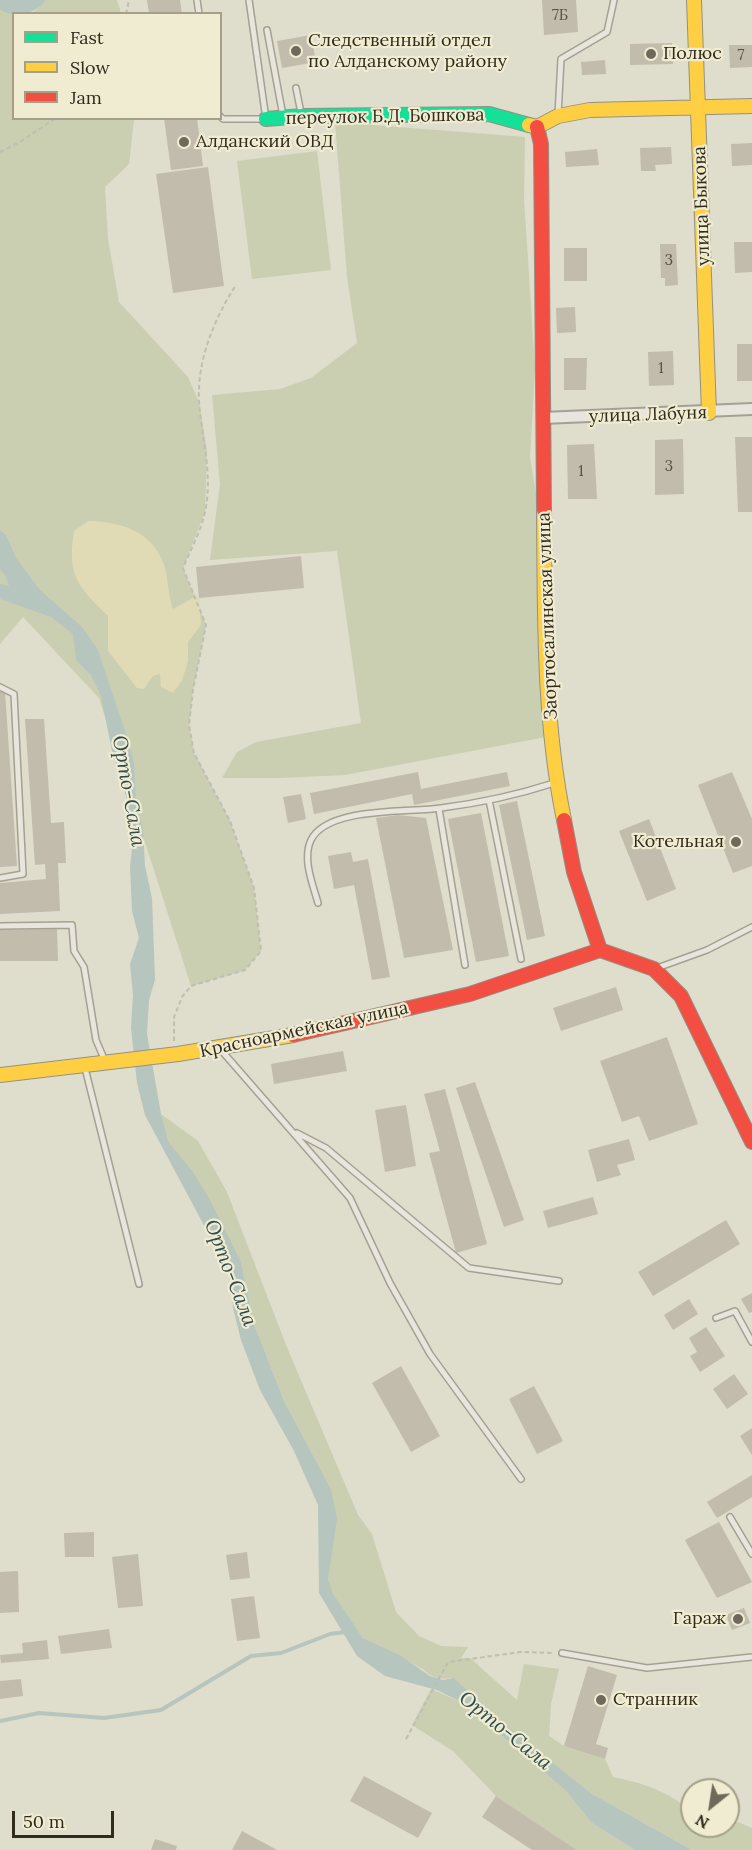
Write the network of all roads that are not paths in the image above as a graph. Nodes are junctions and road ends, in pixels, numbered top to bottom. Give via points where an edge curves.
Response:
1 (249, 0) edge
2 (614, 0) edge
3 (694, 0) edge
4 (267, 30) dead end
5 (296, 88) dead end
6 (752, 106) edge
7 (699, 107) junction
8 (302, 116) junction
9 (558, 116) junction
10 (222, 118) edge
11 (283, 118) junction
12 (266, 119) junction
13 (537, 127) junction
14 (752, 410) edge
15 (709, 413) junction
16 (543, 418) junction
17 (0, 687) edge
18 (556, 782) junction
19 (489, 800) junction
20 (439, 809) junction
21 (0, 878) edge
22 (318, 903) dead end
23 (0, 926) edge
24 (752, 927) edge
25 (600, 950) junction
26 (521, 959) dead end
27 (465, 965) dead end
28 (654, 969) junction
29 (219, 1048) junction
30 (107, 1065) junction
31 (85, 1067) junction
32 (0, 1076) edge
33 (292, 1131) junction
34 (752, 1142) edge
35 (560, 1281) dead end
36 (139, 1284) dead end
37 (716, 1318) dead end
38 (752, 1342) edge
39 (521, 1479) dead end
40 (730, 1517) dead end
41 (752, 1554) edge
42 (562, 1653) road end
43 (752, 1658) edge

1 - 12 lane
2 - 9 lane via 607,32 561,59
3 - 7 street, улица Быкова
4 - 11 lane
5 - 8 lane
6 - 7 street
7 - 9 street via 590,110
7 - 15 street, улица Быкова
8 - 11 street, переулок Б.Д. Бошкова
8 - 13 street, переулок Б.Д. Бошкова via 489,114
9 - 13 street
10 - 12 lane
11 - 12 street, переулок Б.Д. Бошкова
13 - 16 street, Заортосалинская улица via 541,144
14 - 15 street, улица Лабуня
15 - 16 street, улица Лабуня
16 - 18 street, Заортосалинская улица via 546,673
17 - 21 lane via 14,694 24,874
18 - 19 lane
18 - 25 street, Заортосалинская улица via 574,872
19 - 20 lane
19 - 26 lane
20 - 22 lane via 374,811 327,825 311,839 307,858
20 - 27 lane
23 - 30 lane via 72,925 74,951 84,967 96,1040
24 - 28 lane via 707,950
25 - 28 street
25 - 29 street, Красноармейская улица via 470,994
28 - 34 street via 681,996
29 - 30 street, Красноармейская улица
29 - 33 lane
30 - 31 street, Красноармейская улица
31 - 32 street, Красноармейская улица
31 - 36 lane
33 - 35 lane via 326,1148 469,1268
33 - 39 lane via 350,1198 429,1354
37 - 38 lane via 735,1311
40 - 41 lane
42 - 43 lane via 646,1668

